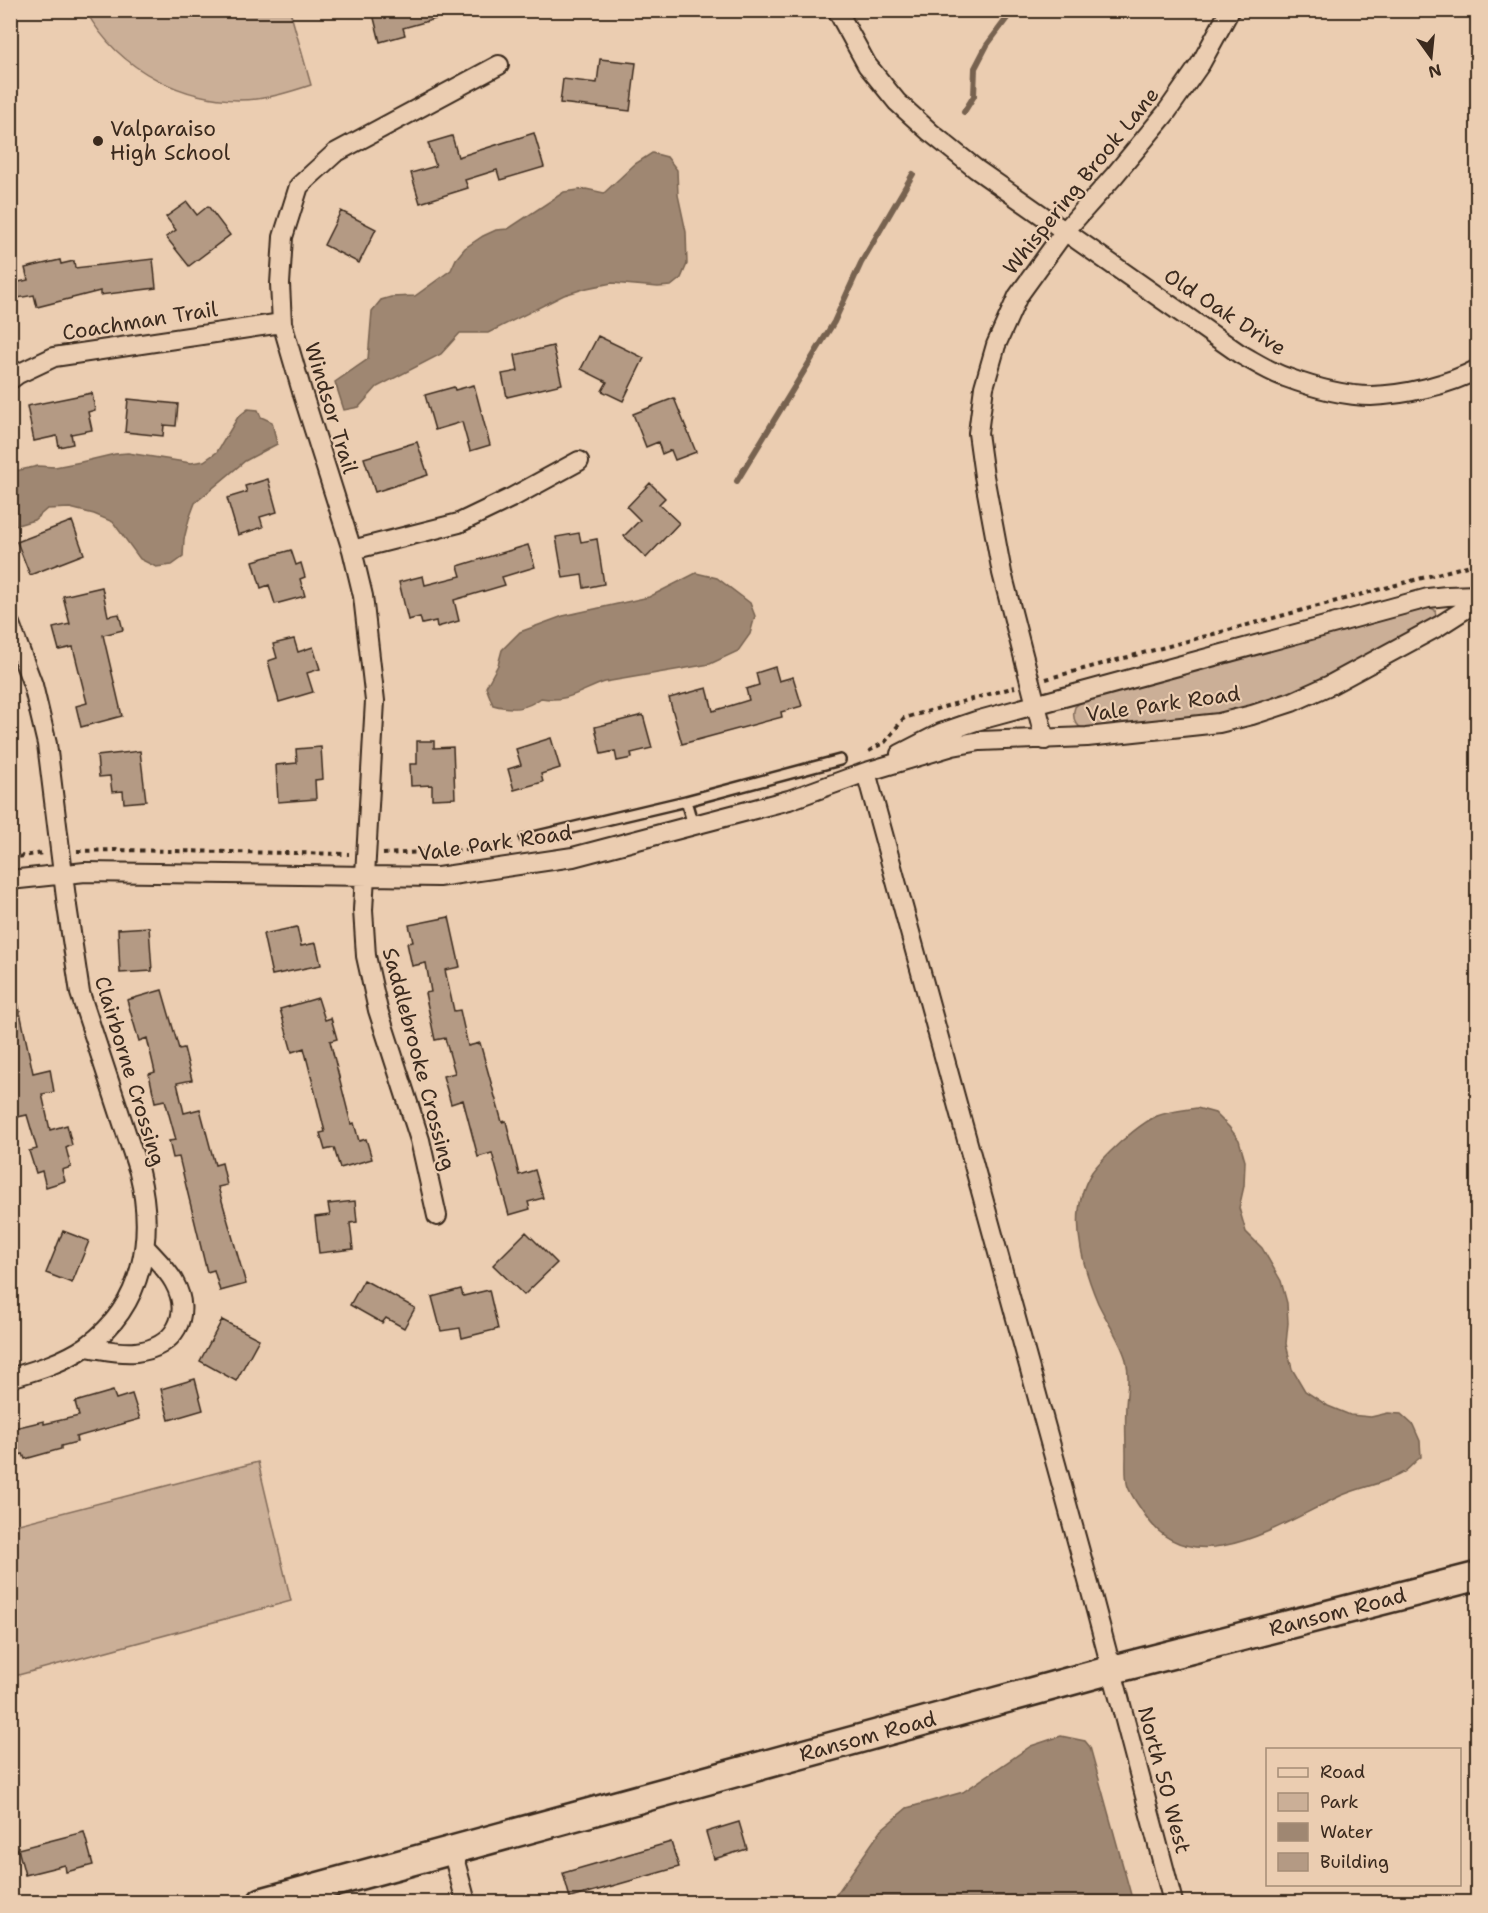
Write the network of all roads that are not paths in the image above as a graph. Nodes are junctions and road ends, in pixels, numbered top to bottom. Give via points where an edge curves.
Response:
1 (837, 10) edge
2 (1230, 10) edge
3 (499, 64) dead end
4 (1065, 231) junction
5 (282, 323) junction
6 (1478, 369) edge
7 (10, 380) edge
8 (579, 461) dead end
9 (352, 550) junction
10 (1478, 595) edge
11 (1478, 601) edge
12 (10, 624) edge
13 (1035, 705) junction
14 (1045, 740) junction
15 (840, 760) dead end
16 (866, 772) junction
17 (686, 801) junction
18 (693, 825) junction
19 (525, 839) road end
20 (63, 873) junction
21 (366, 876) junction
22 (10, 880) edge
23 (437, 1216) dead end
24 (145, 1247) junction
25 (86, 1347) junction
26 (10, 1378) edge
27 (1478, 1576) edge
28 (1111, 1670) junction
29 (452, 1850) junction
30 (262, 1902) edge
31 (466, 1902) edge
32 (1173, 1902) edge

1 - 4 street, Old Oak Drive via 867,66 897,102 976,169
2 - 4 street, Whispering Brook Lane via 1167,113
3 - 5 street, Windsor Trail via 335,153 299,186 283,237
4 - 6 street, Old Oak Drive via 1240,354 1283,377 1326,390 1371,396 1459,379
4 - 13 street, Whispering Brook Lane via 1018,296 996,345 984,387 978,433 1002,573
5 - 7 street, Coachman Trail via 54,357
5 - 9 street, Windsor Trail
8 - 9 street via 459,523
9 - 21 street, Windsor Trail via 363,596 375,701
10 - 13 street, Vale Park Road via 1428,598
11 - 14 street, Vale Park Road via 1330,685 1273,708 1211,724
12 - 20 street via 33,685 47,744
13 - 14 street, Whispering Brook Lane
13 - 16 street, Vale Park Road via 941,733
14 - 16 street, Vale Park Road via 953,746
15 - 17 lane
16 - 18 street, Vale Park Road via 789,800
16 - 28 street, North 50 West
17 - 18 lane
17 - 19 lane
18 - 21 street, Vale Park Road via 573,857 526,865 438,877
20 - 21 street, Vale Park Road
20 - 22 street, Vale Park Road
20 - 24 street, Clairborne Crossing via 76,975 85,1012 144,1194
21 - 23 street, Saddlebrooke Crossing via 364,934 372,984 420,1140
24 - 25 street, Clairborne Crossing via 131,1292 111,1322
24 - 25 street via 175,1283 181,1302 182,1318 172,1335 138,1352
25 - 26 street, Clairborne Crossing
27 - 28 main road, Ransom Road
28 - 29 main road, Ransom Road
28 - 32 street, North 50 West
29 - 30 main road, Ransom Road
29 - 31 street

